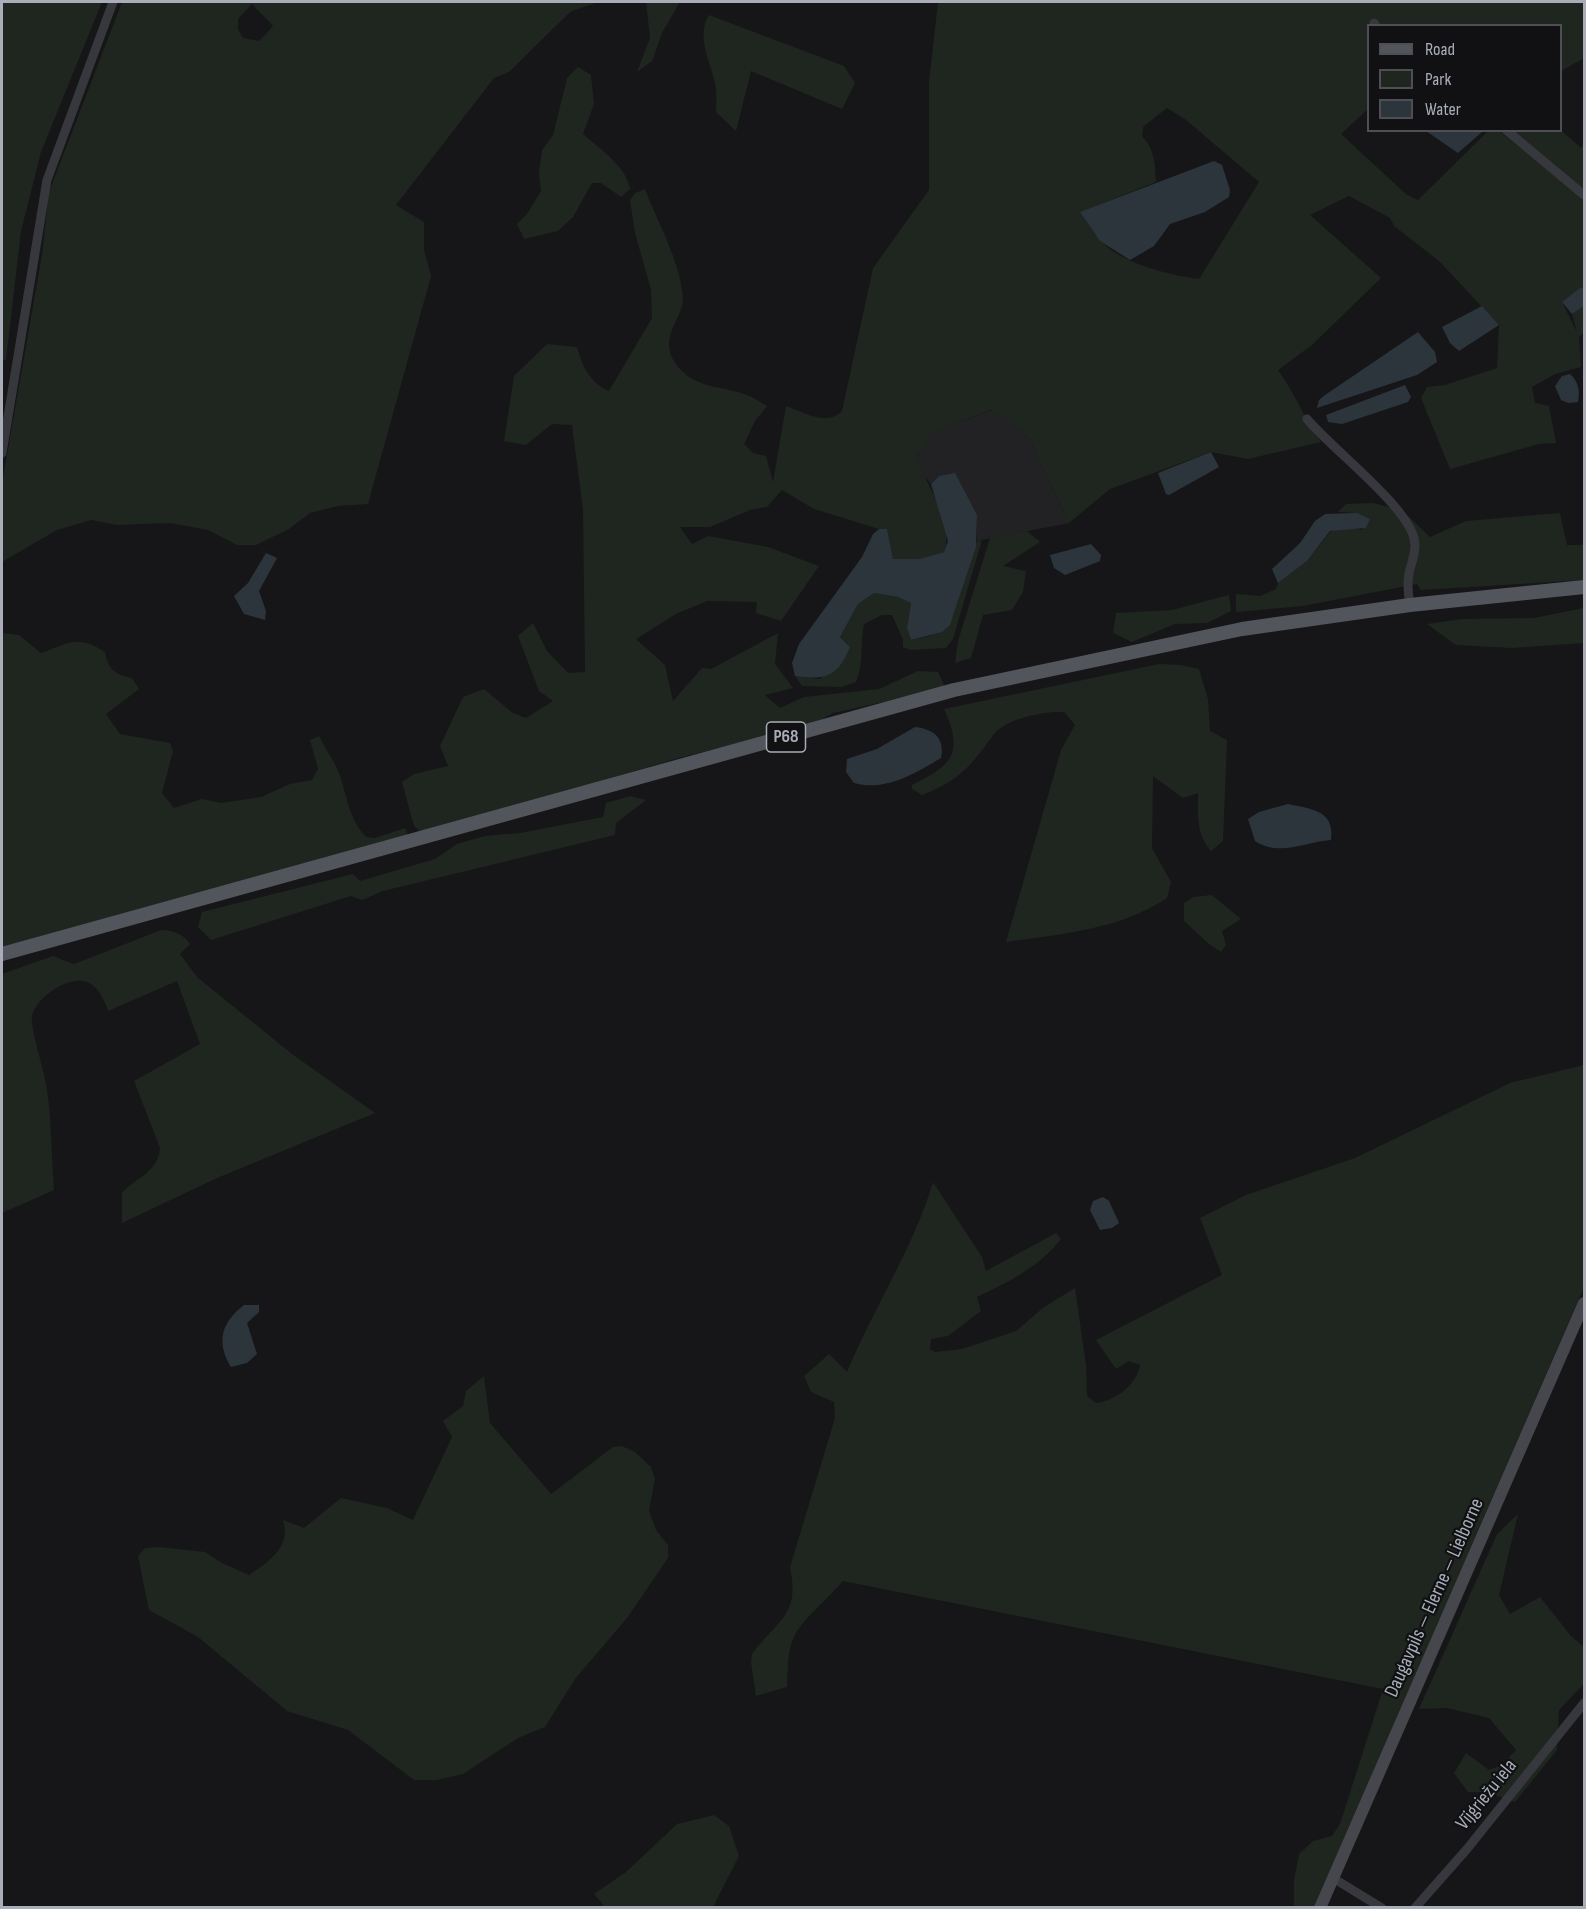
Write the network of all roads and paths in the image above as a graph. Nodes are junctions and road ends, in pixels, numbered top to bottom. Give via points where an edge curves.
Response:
1 (113, 2) edge
2 (1508, 132) edge
3 (1584, 195) edge
4 (1307, 419) dead end
5 (2, 453) edge
6 (1584, 587) edge
7 (1410, 605) junction
8 (2, 954) edge
9 (1584, 1303) edge
10 (1584, 1703) edge
11 (1334, 1878) junction
12 (1320, 1908) edge
13 (1382, 1908) edge
14 (1414, 1908) edge

1 - 5 street via 47,180
2 - 3 street
4 - 7 street via 1382,493 1410,528 1415,552 1408,588
6 - 7 main road, P68
7 - 8 main road, P68 via 1242,629 954,690
9 - 11 main road, Daugavpils — Elerne — Lielborne
10 - 14 street, Vījgriežu iela via 1467,1849
11 - 12 main road, Daugavpils — Elerne — Lielborne
11 - 13 street

